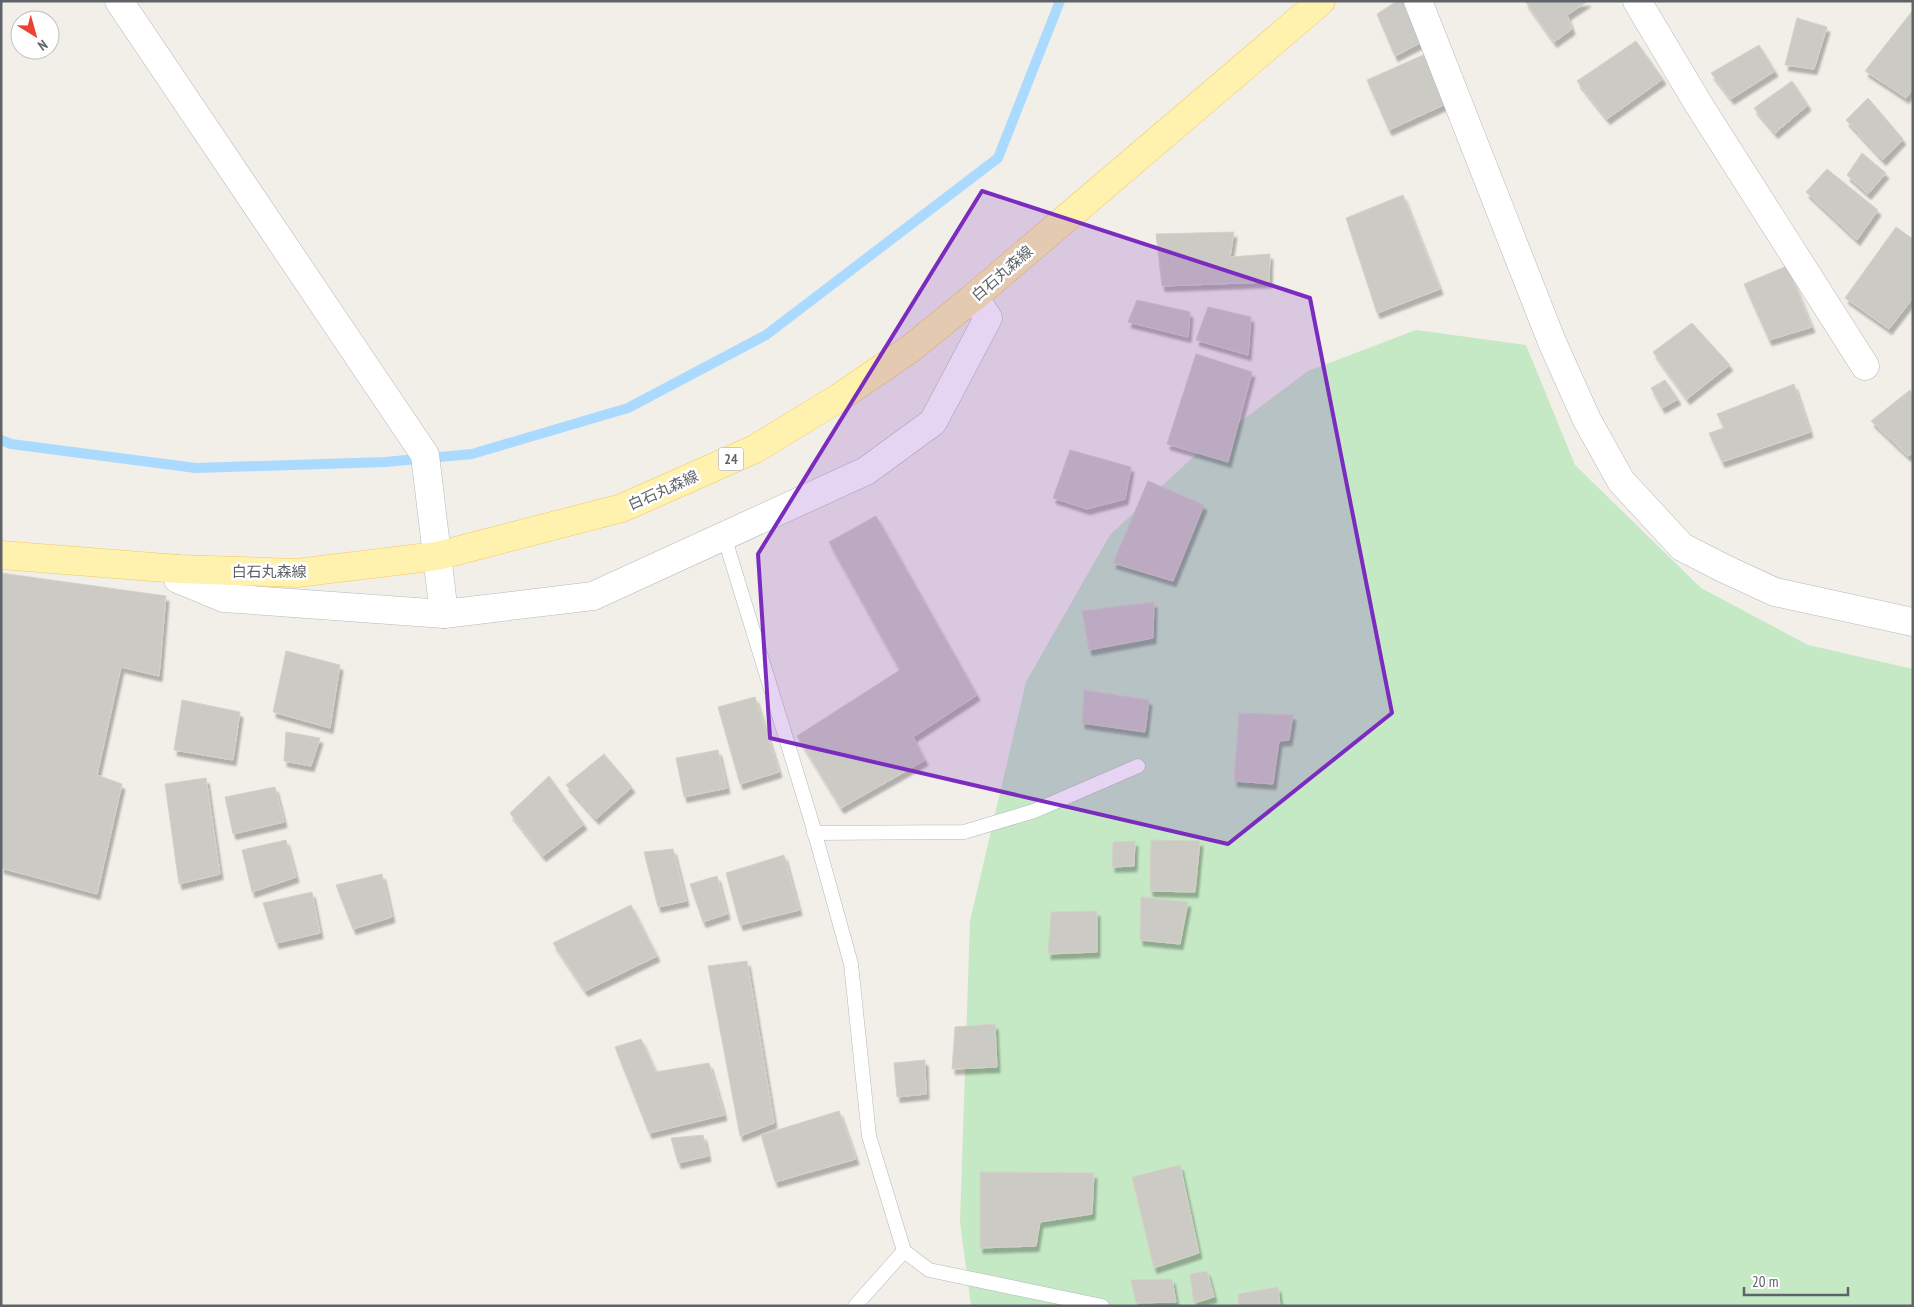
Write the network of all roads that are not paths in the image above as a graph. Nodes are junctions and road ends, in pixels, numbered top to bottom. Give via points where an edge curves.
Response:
1 (119, 1) edge
2 (1320, 1) edge
3 (1418, 1) edge
4 (1637, 1) edge
5 (974, 297) junction
6 (1865, 366) dead end
7 (724, 536) junction
8 (1, 555) edge
9 (437, 556) junction
10 (178, 569) junction
11 (444, 614) junction
12 (1913, 622) edge
13 (1138, 766) dead end
14 (814, 833) junction
15 (904, 1251) junction
16 (855, 1306) edge
17 (1102, 1306) edge

1 - 9 street via 427,468
2 - 5 main road, 白石丸森線 / 24
3 - 12 street via 1552,342 1587,420 1621,481 1682,547 1725,569 1775,592
4 - 6 street
5 - 7 street via 988,318 933,422 866,471
5 - 9 main road, 白石丸森線 / 24 via 910,349 840,397 754,449 622,508
7 - 11 street via 592,596
7 - 14 lane
8 - 10 main road, 白石丸森線 / 24
9 - 10 main road, 白石丸森線 / 24 via 297,573
9 - 11 street
10 - 11 street via 178,579 224,598
13 - 14 lane via 1034,811 964,832
14 - 15 lane via 850,964 869,1136
15 - 16 lane
15 - 17 lane via 929,1270

